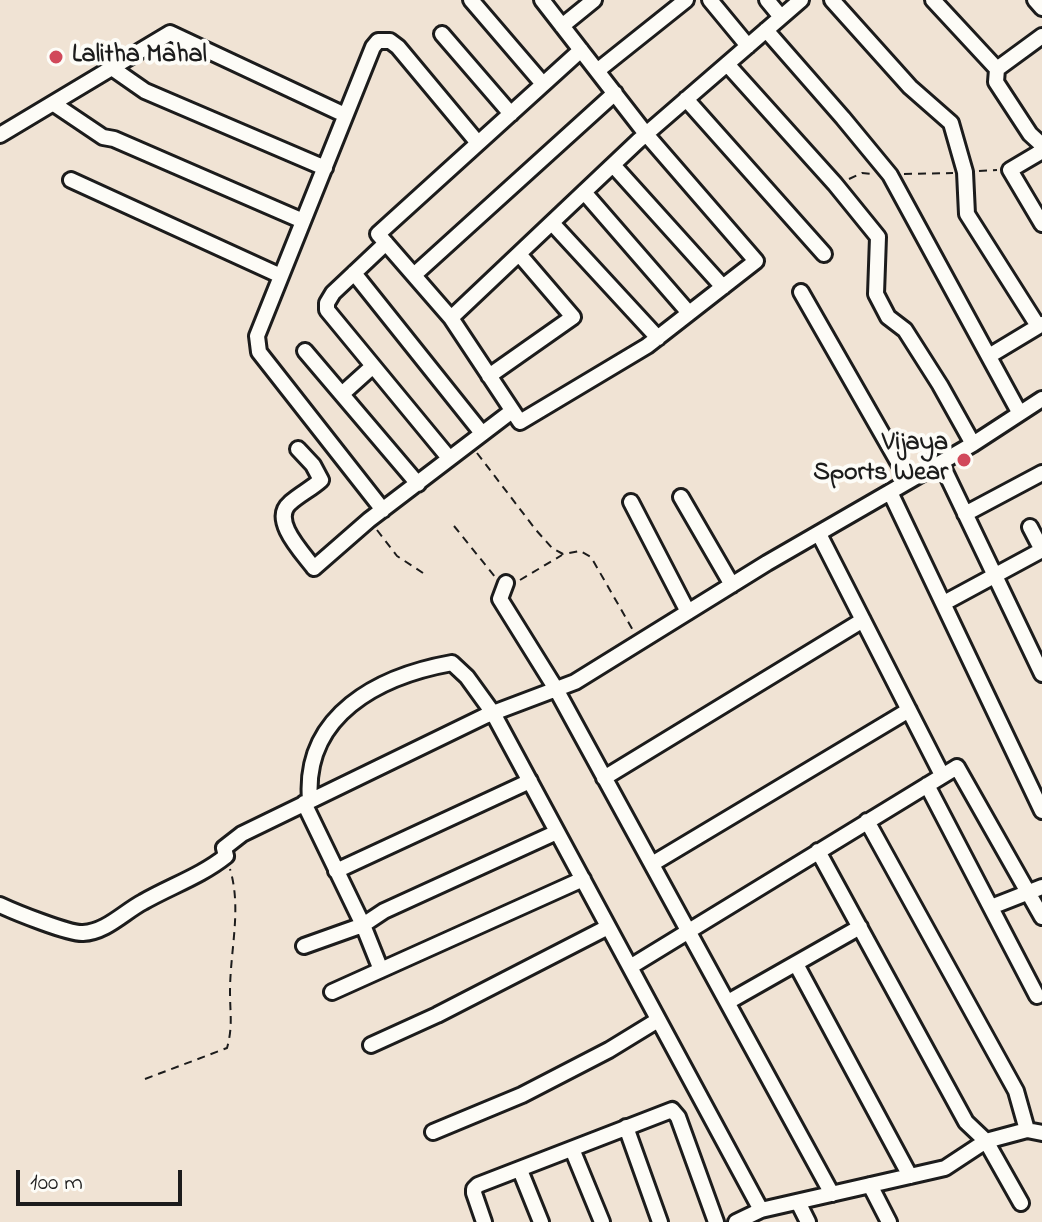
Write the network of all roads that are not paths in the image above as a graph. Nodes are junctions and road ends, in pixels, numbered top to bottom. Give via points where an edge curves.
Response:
1 (471, 0) edge
2 (542, 0) edge
3 (594, 0) edge
4 (686, 0) edge
5 (710, 0) edge
6 (767, 0) edge
7 (801, 0) edge
8 (832, 0) edge
9 (933, 0) edge
10 (1035, 0) edge
11 (1042, 8) edge
12 (781, 17) junction
13 (562, 26) junction
14 (766, 30) junction
15 (442, 34) dead end
16 (1042, 36) edge
17 (748, 46) junction
18 (581, 50) junction
19 (727, 64) junction
20 (112, 68) junction
21 (997, 69) junction
22 (597, 71) junction
23 (543, 84) junction
24 (615, 93) junction
25 (686, 99) junction
26 (54, 104) junction
27 (511, 114) junction
28 (345, 115) junction
29 (646, 134) junction
30 (0, 135) edge
31 (478, 143) junction
32 (1042, 145) edge
33 (1042, 151) edge
34 (613, 165) junction
35 (325, 168) junction
36 (71, 180) dead end
37 (584, 192) junction
38 (303, 221) junction
39 (552, 223) junction
40 (1042, 224) edge
41 (386, 243) junction
42 (519, 254) junction
43 (824, 254) dead end
44 (354, 273) junction
45 (414, 275) junction
46 (281, 276) junction
47 (723, 287) junction
48 (801, 292) dead end
49 (689, 313) junction
50 (451, 318) junction
51 (1040, 325) edge
52 (658, 338) junction
53 (305, 351) dead end
54 (989, 356) junction
55 (373, 366) junction
56 (489, 376) junction
57 (342, 394) junction
58 (1042, 399) edge
59 (512, 411) junction
60 (1019, 412) junction
61 (476, 437) junction
62 (973, 444) junction
63 (298, 449) dead end
64 (449, 458) junction
65 (941, 463) junction
66 (1042, 473) edge
67 (909, 481) junction
68 (418, 484) junction
69 (890, 492) junction
70 (681, 497) dead end
71 (631, 502) dead end
72 (383, 510) junction
73 (965, 514) junction
74 (1030, 527) dead end
75 (819, 534) junction
76 (1042, 550) edge
77 (995, 576) junction
78 (506, 583) road end
79 (732, 585) junction
80 (944, 603) junction
81 (688, 612) junction
82 (863, 620) junction
83 (1042, 674) edge
84 (556, 689) junction
85 (909, 710) junction
86 (493, 713) junction
87 (942, 775) junction
88 (604, 778) junction
89 (530, 781) junction
90 (927, 785) junction
91 (307, 801) junction
92 (1042, 811) edge
93 (867, 821) junction
94 (557, 832) junction
95 (818, 851) junction
96 (652, 864) junction
97 (336, 871) junction
98 (583, 879) junction
99 (1035, 889) edge
100 (0, 905) edge
101 (991, 907) junction
102 (1042, 917) edge
103 (363, 925) junction
104 (608, 927) junction
105 (860, 927) junction
106 (688, 930) junction
107 (304, 946) dead end
108 (796, 964) junction
109 (630, 967) junction
110 (381, 970) junction
111 (332, 992) dead end
112 (1037, 996) dead end
113 (728, 1002) junction
114 (658, 1020) junction
115 (371, 1045) dead end
116 (626, 1127) junction
117 (1035, 1131) edge
118 (433, 1132) dead end
119 (986, 1141) junction
120 (572, 1149) junction
121 (520, 1170) junction
122 (910, 1176) junction
123 (870, 1185) junction
124 (832, 1194) junction
125 (798, 1202) junction
126 (1021, 1203) dead end
127 (761, 1210) junction
128 (484, 1222) edge
129 (541, 1222) edge
130 (602, 1222) edge
131 (660, 1222) edge
132 (716, 1222) edge
133 (736, 1222) edge
134 (808, 1222) edge
135 (889, 1222) edge

1 - 23 street
2 - 13 street
3 - 13 street
4 - 22 street
5 - 17 street
6 - 12 street
7 - 12 street
8 - 51 street via 910,87 951,123 965,172 967,214
9 - 21 street
10 - 11 street
12 - 14 street
13 - 18 street
14 - 17 street
14 - 54 street via 890,175
15 - 27 street
16 - 21 street
17 - 19 street
18 - 22 street
18 - 23 street
19 - 25 street
19 - 62 street via 878,237 876,294 888,317 905,330
20 - 26 street
20 - 28 street via 170,33
20 - 35 street via 145,91
21 - 32 street via 996,82
22 - 24 street
23 - 27 street
24 - 29 street
24 - 45 street
25 - 29 street
25 - 43 street
26 - 30 street
26 - 38 street via 103,137
27 - 31 street
28 - 31 street via 373,47 390,41
28 - 35 street
29 - 34 street
29 - 47 street via 756,261
31 - 41 street via 378,234
33 - 40 street via 1010,170
34 - 37 street
34 - 47 street
35 - 38 street
36 - 46 street
37 - 39 street
37 - 49 street
38 - 46 street
39 - 42 street
39 - 52 street
41 - 44 street
41 - 45 street
42 - 50 street
42 - 56 street via 573,317
44 - 55 street via 333,293 327,310
44 - 61 street
45 - 50 street
46 - 72 street via 257,336 259,352
47 - 49 street
48 - 67 street
49 - 52 street
50 - 56 street
51 - 54 street
52 - 59 street via 520,422
53 - 57 street
54 - 60 street
55 - 57 street
55 - 64 street
56 - 59 street
57 - 68 street
58 - 60 street
59 - 61 street
60 - 62 street
61 - 64 street
62 - 65 street
63 - 72 street via 321,480 291,502 282,519 314,568
64 - 68 street
65 - 67 street
65 - 73 street
66 - 73 street
67 - 69 street
68 - 72 street
69 - 75 street
69 - 80 street
70 - 79 street
71 - 81 street
73 - 77 street
74 - 76 street
75 - 79 street
75 - 82 street
76 - 77 street
77 - 80 street
77 - 83 street
78 - 84 street via 500,599
79 - 81 street
80 - 92 street
81 - 84 street
82 - 85 street
82 - 88 street
84 - 86 street
84 - 88 street
85 - 87 street
85 - 96 street
86 - 89 street
86 - 91 street
86 - 91 street via 452,663 382,685 348,704 330,723 308,778
87 - 90 street
87 - 99 street via 957,767
88 - 96 street
89 - 94 street
89 - 97 street
90 - 93 street
90 - 101 street
91 - 97 street
91 - 100 street via 242,834 214,865 98,931 60,929
93 - 95 street
93 - 117 street
94 - 98 street
94 - 103 street
95 - 105 street
95 - 106 street
96 - 106 street
97 - 103 street
98 - 104 street
98 - 110 street
99 - 101 street
99 - 102 street
101 - 112 street
103 - 107 street
103 - 110 street
104 - 109 street
104 - 115 street
105 - 108 street
105 - 119 street via 966,1122
106 - 109 street
106 - 113 street
108 - 113 street
108 - 122 street
109 - 114 street
110 - 111 street
113 - 124 street
114 - 118 street via 522,1095
114 - 127 street
116 - 120 street
116 - 131 street
116 - 132 street via 675,1112
117 - 119 street
119 - 122 street via 945,1168
119 - 126 street
120 - 121 street
120 - 130 street
121 - 128 street via 474,1189
121 - 129 street
122 - 123 street
123 - 124 street
123 - 135 street
124 - 125 street
125 - 127 street
125 - 134 street
127 - 133 street

